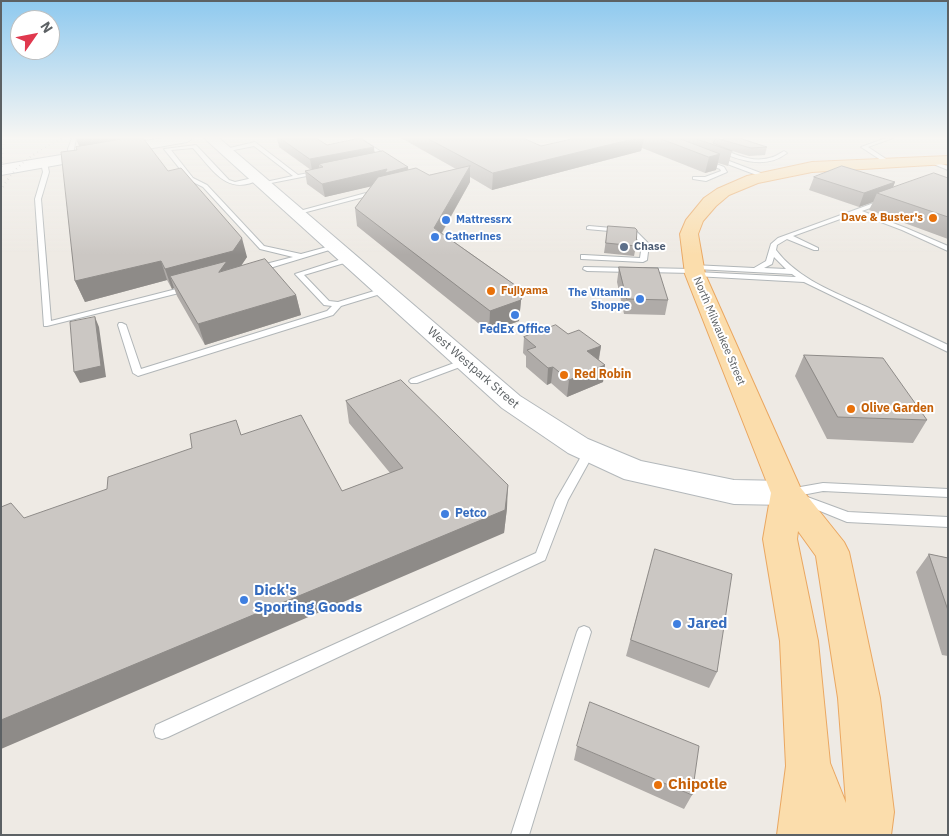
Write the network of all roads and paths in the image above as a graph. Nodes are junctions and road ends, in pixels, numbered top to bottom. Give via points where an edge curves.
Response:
1 (45, 177) edge
2 (189, 177) edge
3 (223, 177) edge
4 (247, 177) edge
5 (297, 177) edge
6 (711, 177) edge
7 (761, 177) edge
8 (695, 178) dead end
9 (252, 182) junction
10 (226, 186) dead end
11 (217, 187) dead end
12 (208, 189) junction
13 (381, 191) edge
14 (889, 199) edge
15 (856, 212) junction
16 (295, 213) junction
17 (590, 228) dead end
18 (787, 236) junction
19 (816, 249) dead end
20 (948, 249) edge
21 (772, 250) junction
22 (341, 253) junction
23 (301, 256) junction
24 (584, 257) dead end
25 (587, 269) dead end
26 (756, 270) junction
27 (694, 271) junction
28 (246, 272) edge
29 (794, 272) junction
30 (808, 280) junction
31 (200, 285) edge
32 (384, 290) junction
33 (338, 304) junction
34 (122, 325) dead end
35 (948, 349) edge
36 (465, 362) junction
37 (414, 381) dead end
38 (590, 451) junction
39 (787, 493) junction
40 (948, 493) edge
41 (948, 522) edge
42 (584, 632) dead end
43 (162, 731) dead end
44 (808, 766) junction
45 (520, 835) edge
46 (801, 835) edge
47 (827, 835) edge
48 (867, 835) edge

1 - 31 lane via 38,199 47,324
2 - 12 lane
3 - 9 lane via 227,181
4 - 9 street, West Westpark Street
5 - 9 lane
6 - 8 lane
7 - 27 main road, North Milwaukee Street via 724,192 702,210 689,234
9 - 10 lane
9 - 16 street, West Westpark Street
11 - 12 lane
12 - 23 lane via 262,248
13 - 16 lane
14 - 15 lane
15 - 18 lane
15 - 20 lane
16 - 22 street, West Westpark Street
17 - 24 lane via 634,230 646,244 643,260
18 - 19 lane
18 - 21 lane via 774,244
21 - 26 lane via 769,262
21 - 29 lane
22 - 23 lane
22 - 32 street, West Westpark Street
22 - 33 lane via 299,274 327,303
23 - 28 lane
25 - 27 lane
26 - 27 lane
26 - 29 lane
27 - 30 lane
27 - 39 main road, North Milwaukee Street
29 - 30 lane
30 - 35 lane
32 - 33 lane
32 - 36 street, West Westpark Street
33 - 34 lane via 330,312 138,373
36 - 37 lane
36 - 38 street, West Westpark Street via 543,425
38 - 39 street, West Westpark Street via 635,471 688,484 734,492
38 - 43 lane via 562,500 541,556
39 - 40 lane via 823,487
39 - 41 lane via 847,517
39 - 44 main road via 780,539 799,641
39 - 48 main road, North Milwaukee Street via 832,552 859,698 870,812
42 - 45 lane
44 - 46 main road
44 - 47 main road via 826,812

